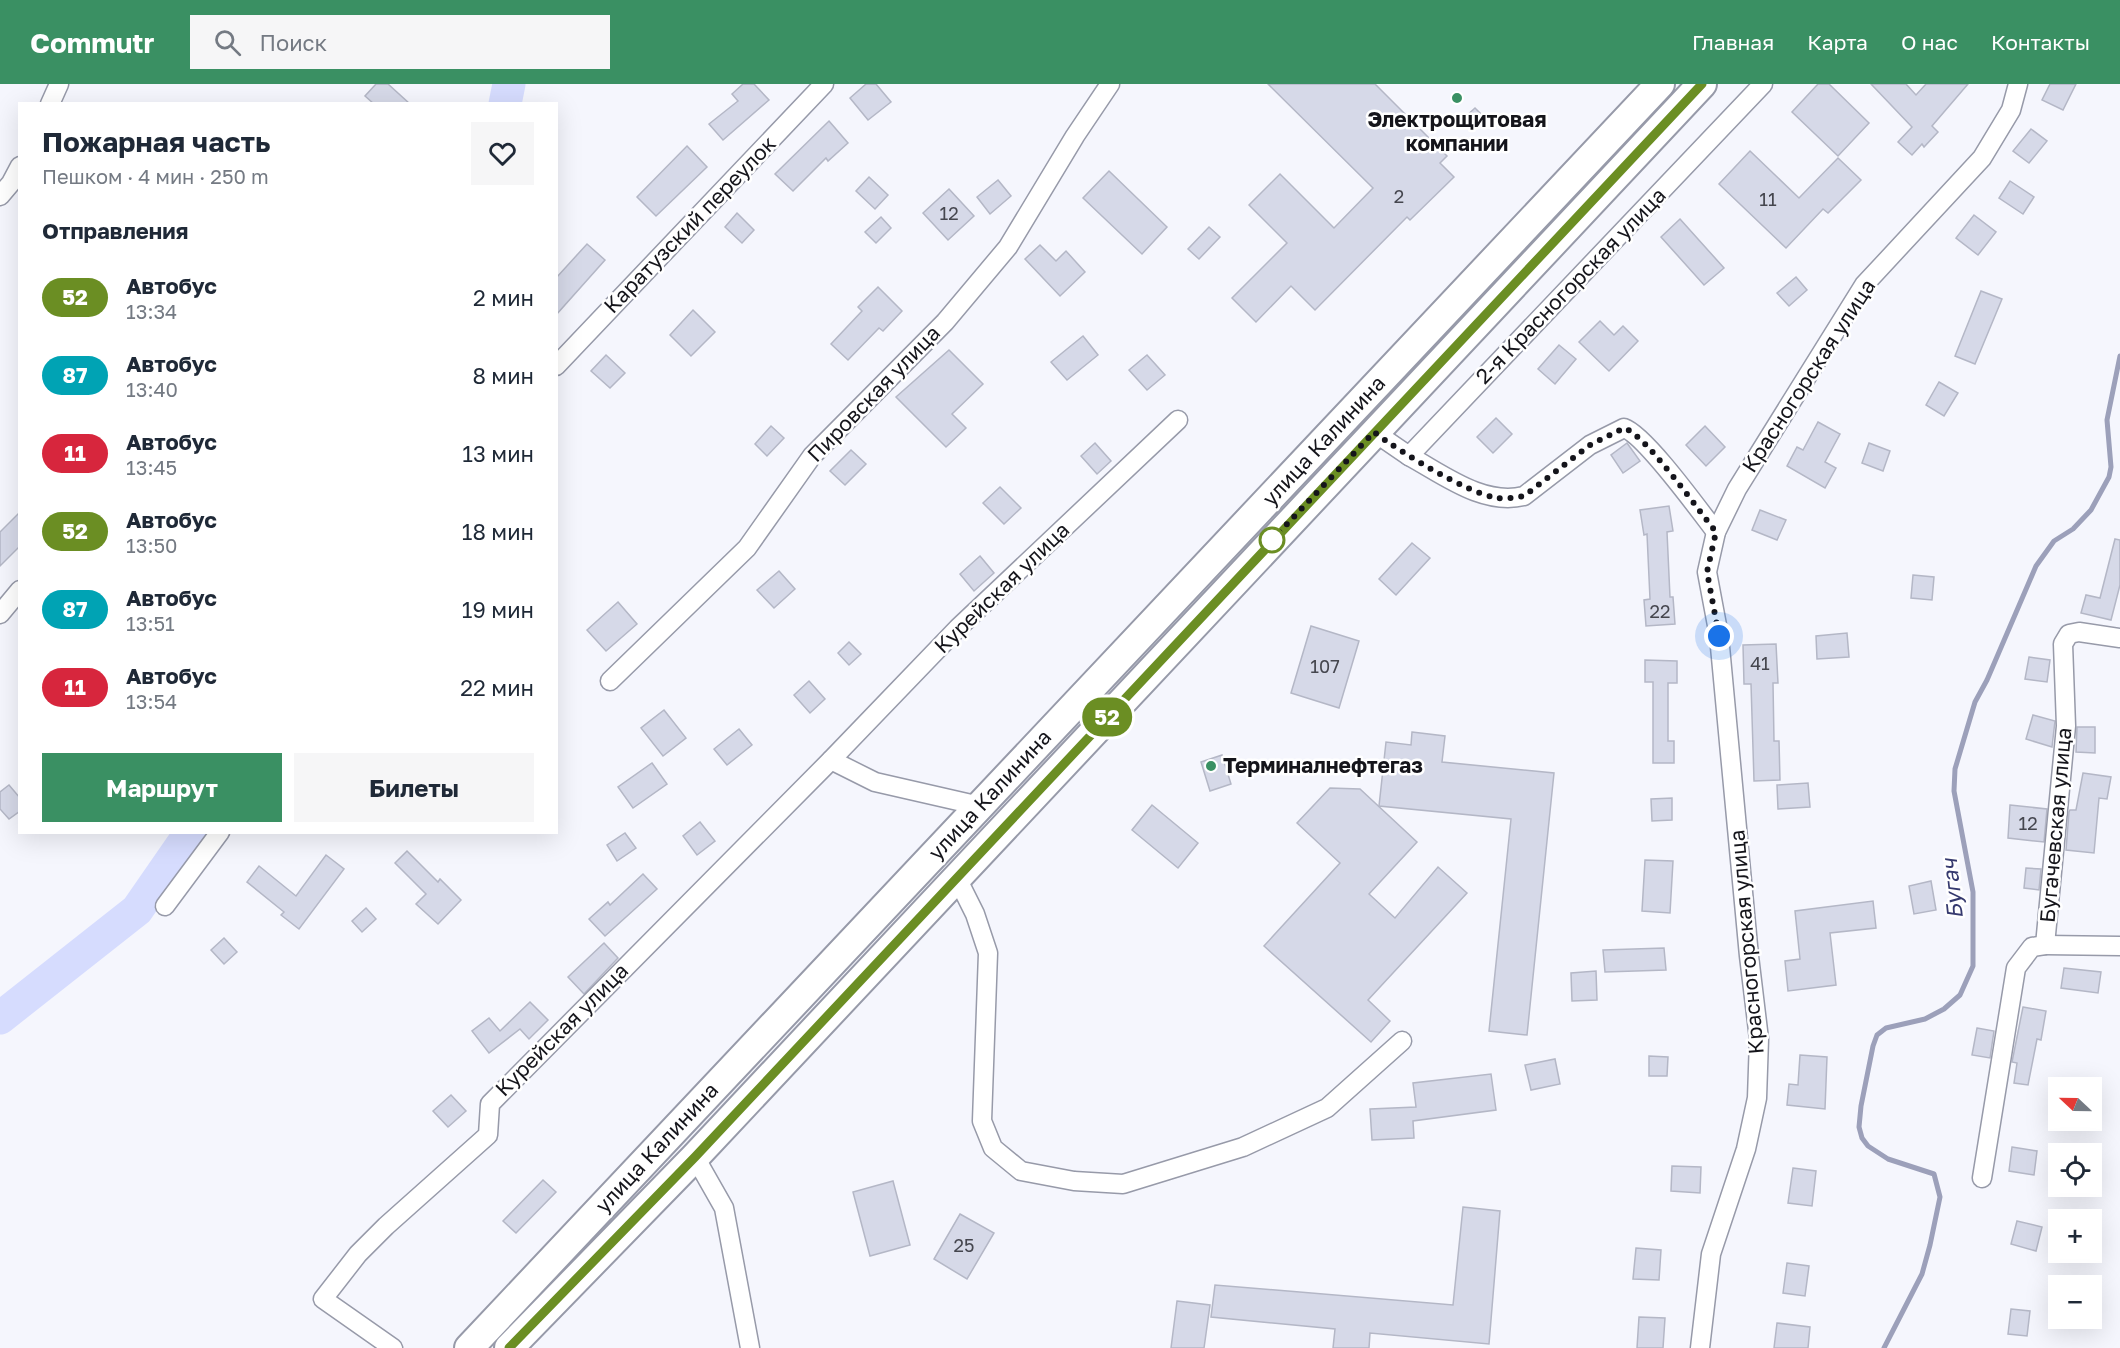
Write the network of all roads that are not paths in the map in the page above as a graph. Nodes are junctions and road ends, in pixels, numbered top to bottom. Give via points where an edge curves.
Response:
1 (59, 84) edge
2 (824, 84) edge
3 (1110, 84) edge
4 (1659, 84) edge
5 (1702, 84) edge
6 (1763, 84) edge
7 (2018, 84) edge
8 (51, 102) edge
9 (18, 171) edge
10 (10, 189) edge
11 (558, 364) edge
12 (1178, 420) dead end
13 (1374, 432) junction
14 (1409, 456) junction
15 (1716, 532) junction
16 (1221, 550) junction
17 (1243, 572) junction
18 (18, 592) edge
19 (0, 614) edge
20 (1141, 635) junction
21 (2120, 638) edge
22 (1164, 656) junction
23 (610, 681) dead end
24 (831, 760) junction
25 (980, 806) junction
26 (219, 834) edge
27 (957, 878) junction
28 (165, 906) dead end
29 (2045, 945) junction
30 (2120, 946) edge
31 (1402, 1041) dead end
32 (695, 1157) junction
33 (1982, 1178) dead end
34 (393, 1348) edge
35 (469, 1348) edge
36 (509, 1348) edge
37 (750, 1348) edge
38 (1700, 1348) edge

1 - 8 street
2 - 11 street, Каратузский переулок
3 - 23 street, Пировская улица via 1008,247 952,314 812,456 747,548
4 - 16 main road, улица Калинина
5 - 13 main road, улица Калинина
6 - 14 street, 2-я Красногорская улица
7 - 15 street, Красногорская улица via 2011,110 1982,158 1864,285 1737,489
9 - 10 street
12 - 24 street, Курейская улица via 958,628
13 - 14 street
13 - 17 main road, улица Калинина
14 - 15 street via 1483,494 1512,499 1524,496 1590,445 1624,428 1646,445
15 - 38 street, Красногорская улица via 1707,572 1719,636 1759,1039 1757,1098 1746,1149 1711,1254
16 - 17 main road
16 - 20 main road, улица Калинина
17 - 22 main road, улица Калинина
18 - 19 street
20 - 22 main road
20 - 25 main road, улица Калинина
21 - 29 street, Бугачевская улица via 2079,632 2069,634 2063,644 2066,726
22 - 27 main road, улица Калинина
24 - 25 street via 875,782
24 - 34 street, Курейская улица via 490,1104 488,1135 386,1226 323,1299
25 - 35 main road, улица Калинина
26 - 28 street
27 - 31 street via 988,953 982,1121 993,1148 1021,1171 1074,1181 1123,1184 1243,1147 1327,1108
27 - 32 main road, улица Калинина
29 - 30 street
29 - 33 street, Бугачевская улица via 2032,947 2016,968
32 - 36 main road, улица Калинина
32 - 37 street via 724,1208

